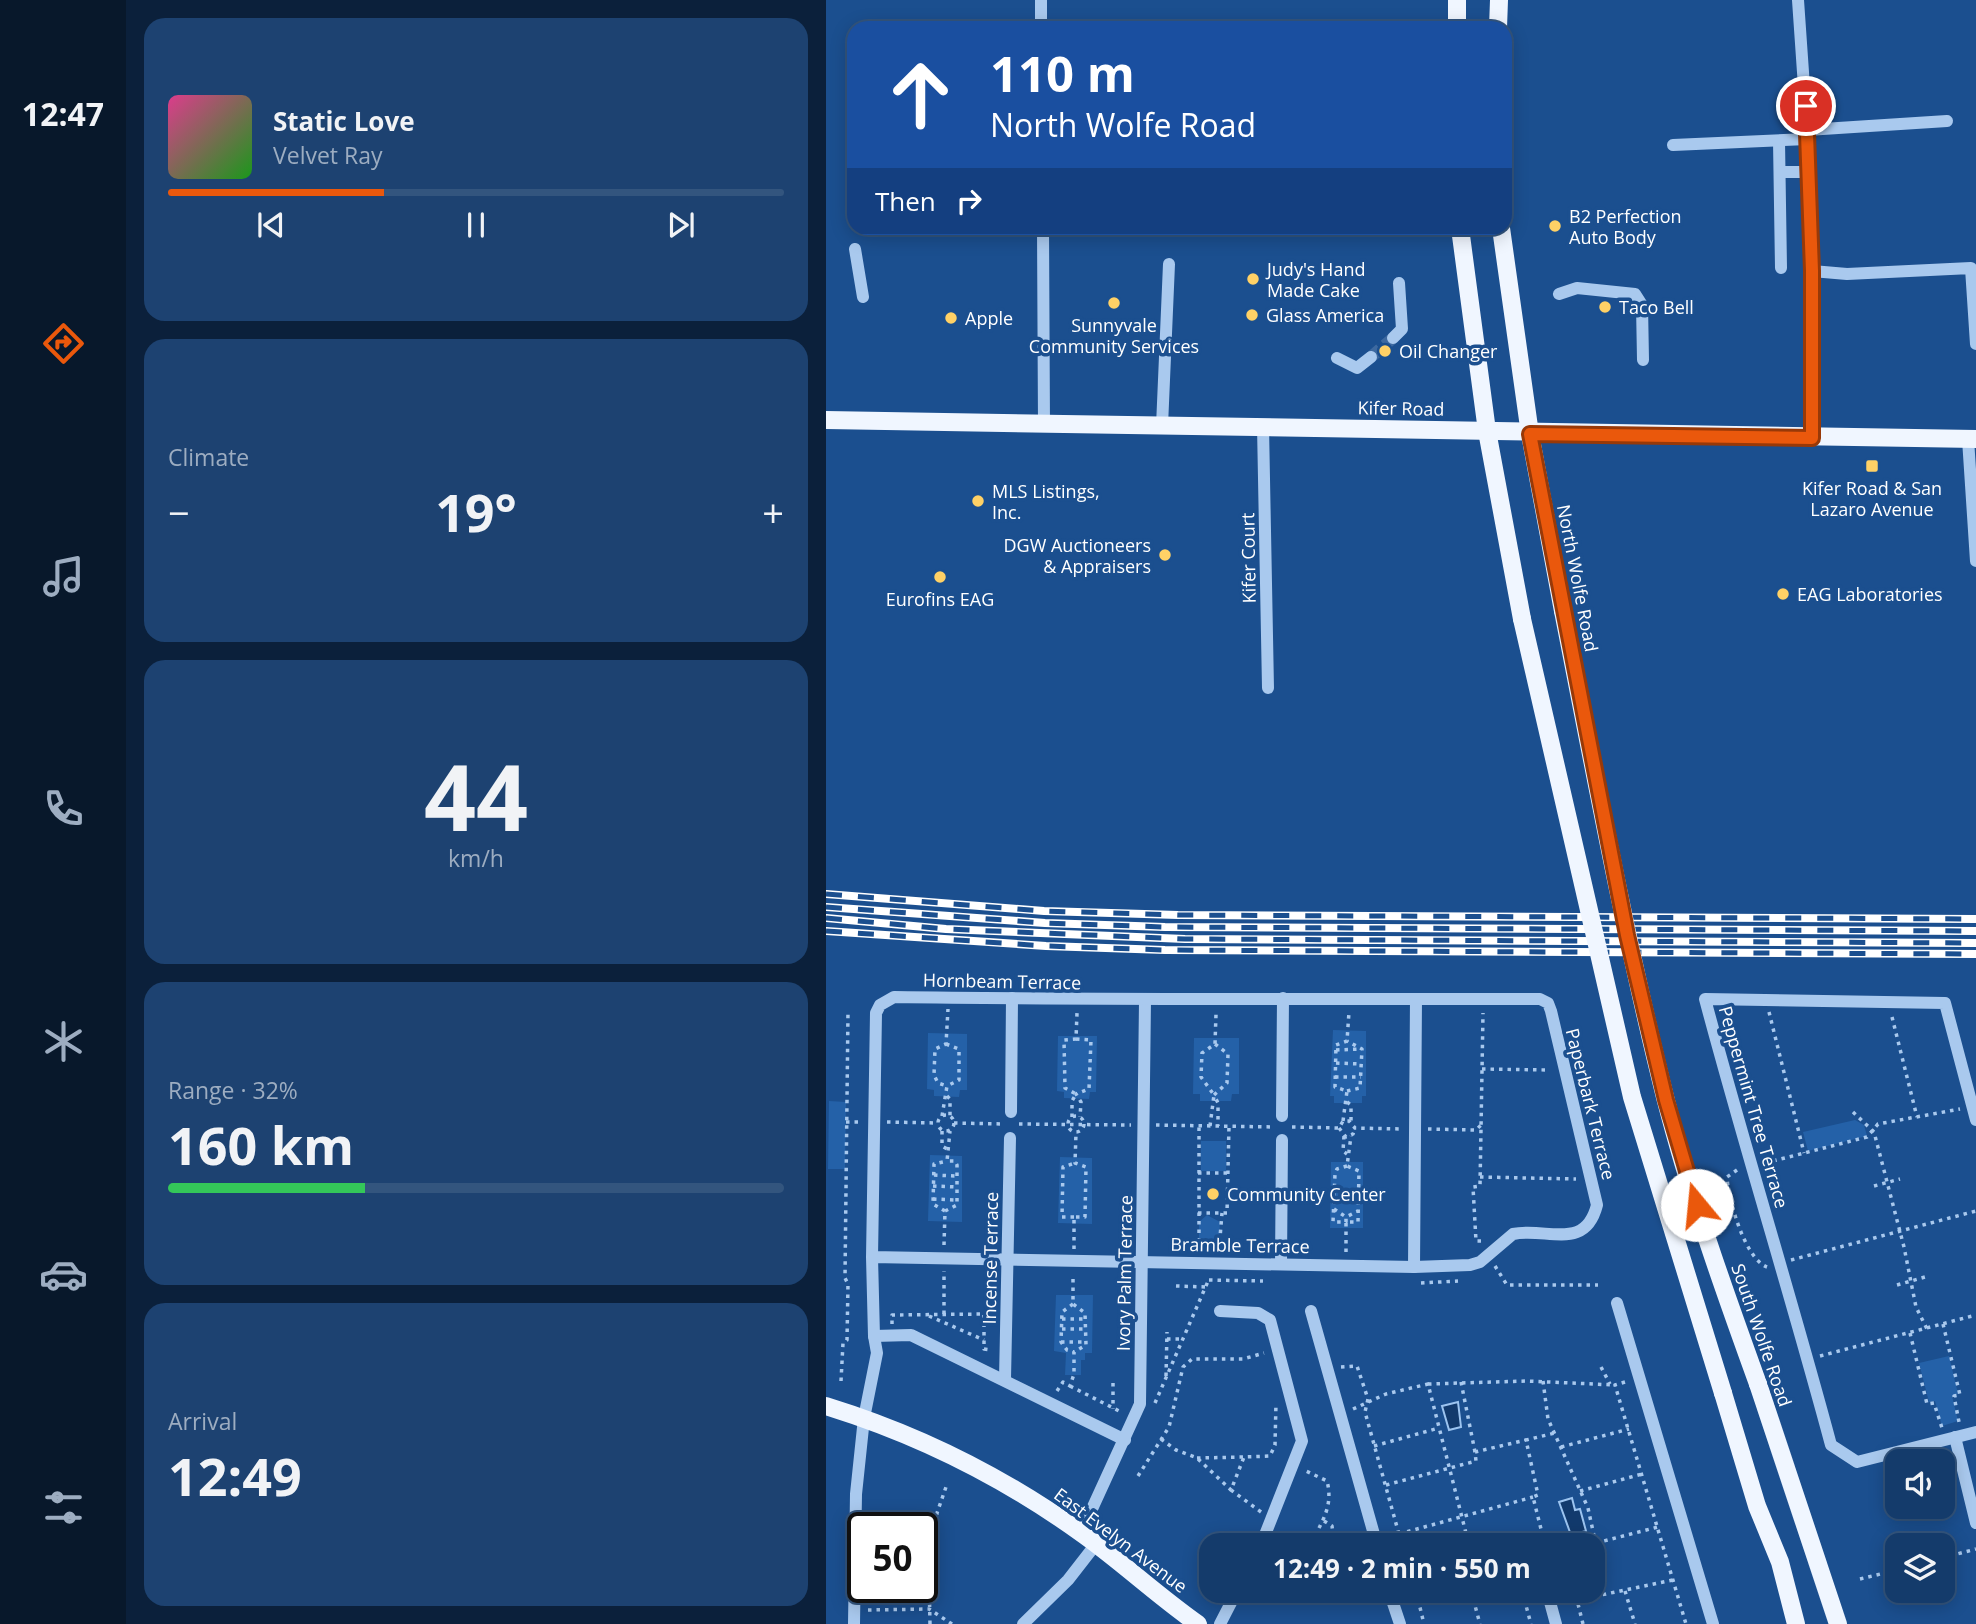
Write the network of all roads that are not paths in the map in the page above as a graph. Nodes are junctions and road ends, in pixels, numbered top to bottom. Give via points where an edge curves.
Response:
1 (1041, 0) edge
2 (1457, 0) edge
3 (1499, 0) edge
4 (1798, 0) edge
5 (1041, 21) edge
6 (1458, 21) edge
7 (1498, 21) edge
8 (1947, 121) dead end
9 (1807, 134) junction
10 (1779, 141) junction
11 (1673, 145) dead end
12 (1780, 172) junction
13 (1808, 172) junction
14 (1043, 235) edge
15 (1461, 235) edge
16 (1502, 235) edge
17 (855, 249) dead end
18 (1169, 264) dead end
19 (1781, 268) dead end
20 (1812, 271) junction
21 (1399, 283) dead end
22 (1559, 294) dead end
23 (863, 297) dead end
24 (1393, 338) tunnel mouth
25 (1976, 344) edge
26 (1371, 357) tunnel mouth
27 (1337, 358) dead end
28 (1643, 360) dead end
29 (826, 420) edge
30 (1044, 425) junction
31 (1162, 426) junction
32 (1263, 426) junction
33 (1488, 430) junction
34 (1530, 434) junction
35 (1812, 438) junction
36 (1972, 439) edge
37 (1976, 561) edge
38 (1268, 688) dead end
39 (1627, 935) joint
40 (1012, 998) junction
41 (1283, 998) junction
42 (1416, 999) junction
43 (1540, 999) joint
44 (1144, 1001) junction
45 (1011, 1112) dead end
46 (1974, 1114) edge
47 (1282, 1116) dead end
48 (1010, 1138) dead end
49 (1282, 1140) dead end
50 (1592, 1222) joint
51 (872, 1257) junction
52 (1008, 1258) junction
53 (1141, 1260) junction
54 (1281, 1264) junction
55 (1414, 1267) junction
56 (1617, 1303) dead end
57 (1220, 1311) dead end
58 (1311, 1311) dead end
59 (874, 1336) junction
60 (1005, 1379) junction
61 (826, 1406) edge
62 (864, 1418) junction
63 (1976, 1432) edge
64 (1955, 1437) junction
65 (1125, 1440) junction
66 (1976, 1523) edge
67 (1081, 1533) junction
68 (1266, 1533) edge
69 (1374, 1533) edge
70 (1096, 1544) junction
71 (1231, 1603) edge
72 (1393, 1603) edge
73 (1550, 1603) edge
74 (854, 1624) edge
75 (1023, 1624) edge
76 (1198, 1624) edge
77 (1220, 1624) edge
78 (1400, 1624) edge
79 (1556, 1624) edge
80 (1713, 1624) edge
81 (1796, 1624) edge
82 (1838, 1624) edge

1 - 5 street
2 - 6 main road
3 - 7 main road
4 - 9 street
8 - 9 street
9 - 10 street
9 - 13 street
10 - 11 street
10 - 12 street
12 - 13 street
12 - 19 street
13 - 20 street
14 - 30 street
15 - 33 main road
16 - 34 main road, North Wolfe Road
17 - 23 street
18 - 31 street
20 - 25 street via 1847,274 1971,268
20 - 35 street
21 - 24 street via 1402,329
22 - 28 street via 1577,288 1635,294 1642,305
26 - 27 street via 1357,368
29 - 30 main road, Kifer Road
30 - 31 main road, Kifer Road
31 - 32 main road, Kifer Road
32 - 33 main road, Kifer Road
32 - 38 street, Kifer Court
33 - 34 main road, Kifer Road
33 - 81 main road, bridge via 1522,619 1632,1097
34 - 35 main road, Kifer Road
34 - 39 main road, North Wolfe Road, bridge
35 - 36 main road, Kifer Road
36 - 37 street
39 - 82 main road, South Wolfe Road, bridge via 1666,1100 1713,1257
40 - 44 street, Hornbeam Terrace
40 - 45 street
40 - 51 street, Hornbeam Terrace via 894,997 880,1005 876,1013
41 - 42 street, Hornbeam Terrace
41 - 44 street, Hornbeam Terrace
41 - 47 street
42 - 43 street, Hornbeam Terrace
42 - 55 street
43 - 50 street, Paperbark Terrace via 1548,1003 1589,1168 1597,1205
44 - 53 street, Ivory Palm Terrace
46 - 64 street, Peppermint Tree Terrace via 1945,1003 1705,999 1831,1446 1857,1462
48 - 52 street, Incense Terrace
49 - 54 street
50 - 55 street, Bramble Terrace via 1583,1231 1561,1236 1513,1234 1470,1265
51 - 52 street, Bramble Terrace
51 - 59 street, Hornbeam Terrace
52 - 53 street, Bramble Terrace
52 - 60 street, Incense Terrace
53 - 54 street, Bramble Terrace
53 - 65 street, Ivory Palm Terrace via 1140,1404
54 - 55 street, Bramble Terrace
56 - 80 street
57 - 68 street via 1258,1313 1270,1320 1302,1441
58 - 69 street
59 - 60 street via 911,1335
59 - 62 street, Hornbeam Terrace via 877,1353
60 - 65 street
61 - 62 main road, East Evelyn Avenue
62 - 67 main road, East Evelyn Avenue via 947,1450
62 - 74 street, Hornbeam Terrace via 856,1494
63 - 64 street, Peppermint Tree Terrace
64 - 66 street
65 - 67 street, Ivory Palm Terrace
67 - 70 main road, East Evelyn Avenue
70 - 75 street via 1068,1580
70 - 76 main road, East Evelyn Avenue
71 - 77 street
72 - 78 street
73 - 79 street

